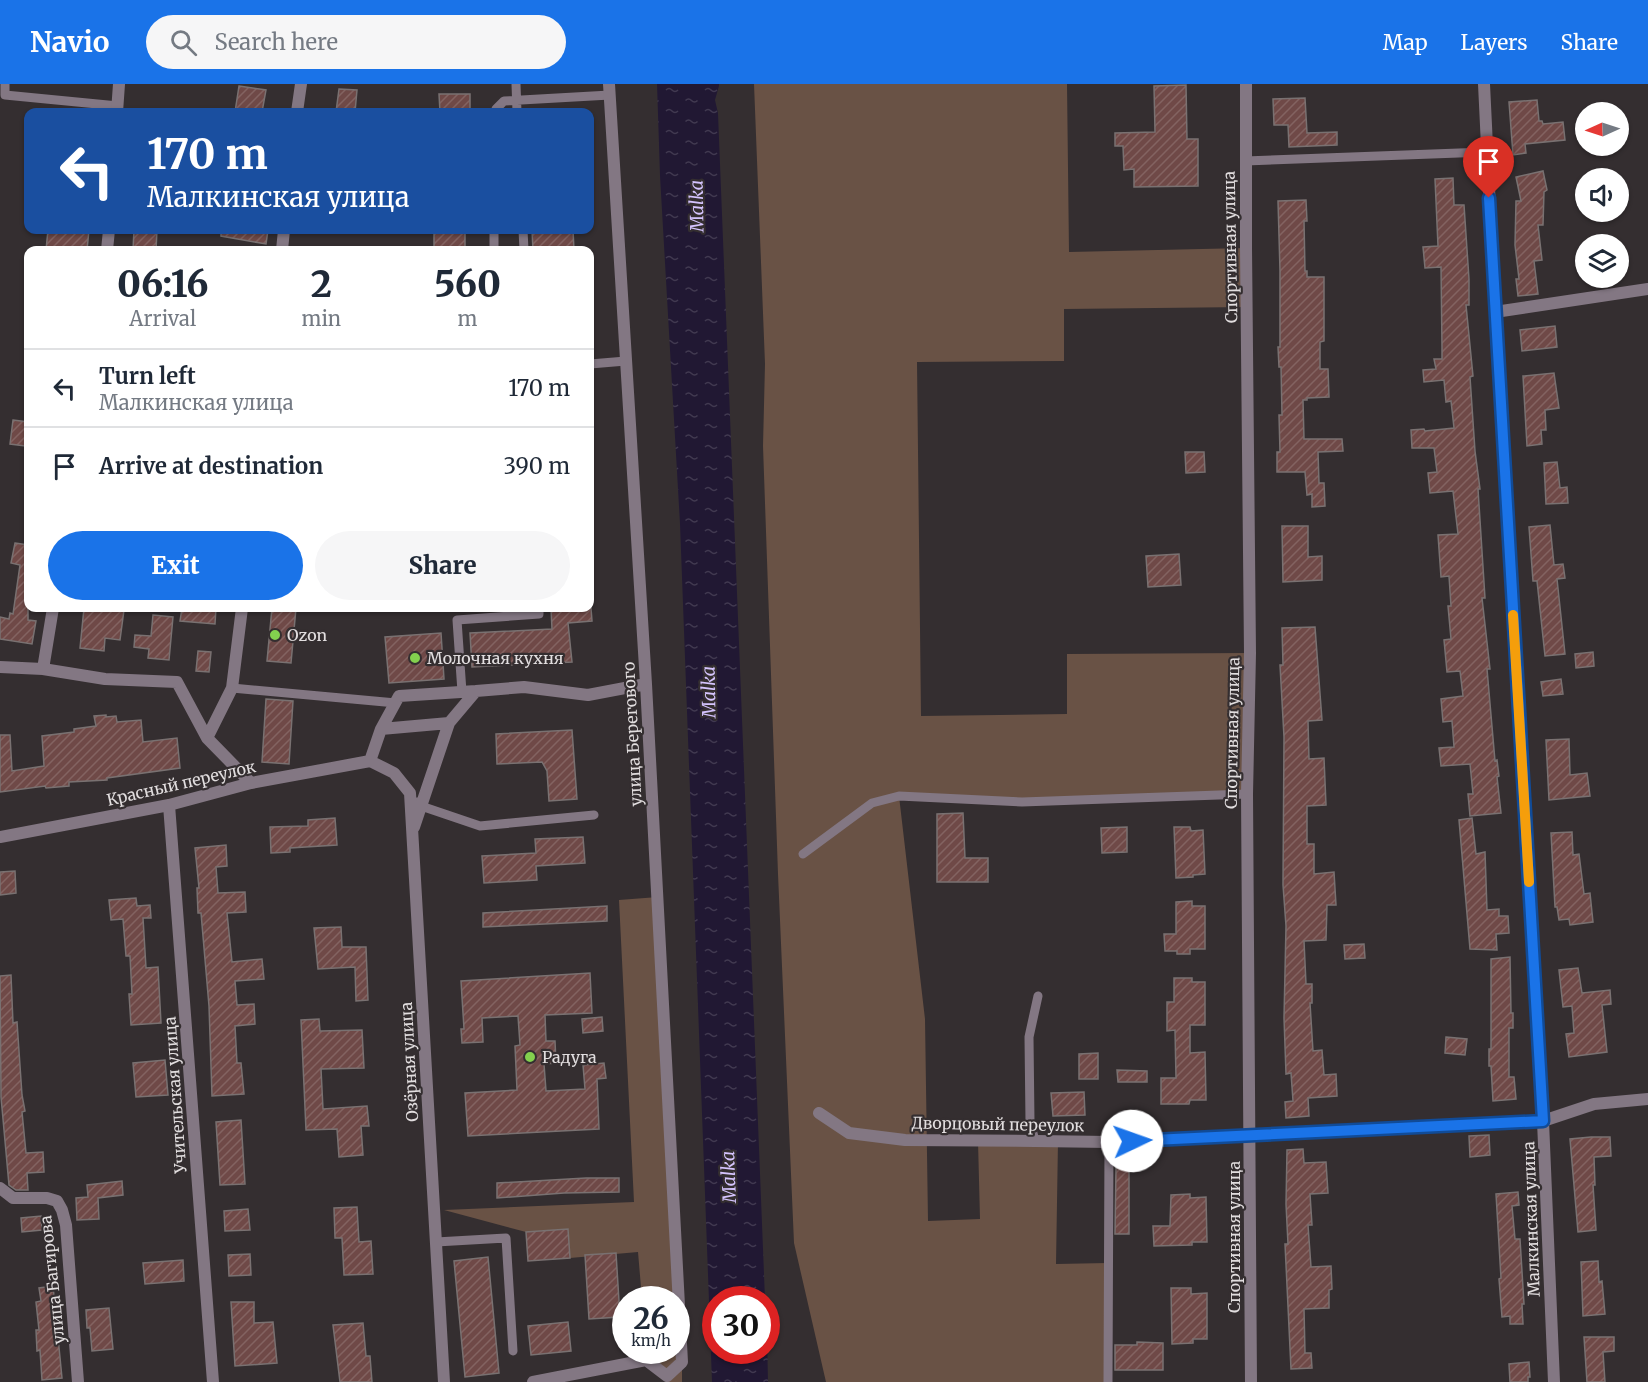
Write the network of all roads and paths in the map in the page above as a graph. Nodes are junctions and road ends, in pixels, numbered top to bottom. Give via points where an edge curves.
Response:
1 (5, 84) edge
2 (119, 84) edge
3 (301, 84) edge
4 (516, 84) edge
5 (1246, 84) edge
6 (1484, 84) edge
7 (610, 90) edge
8 (517, 100) junction
9 (109, 108) edge
10 (117, 108) edge
11 (298, 108) edge
12 (497, 108) edge
13 (517, 108) edge
14 (1486, 152) junction
15 (1245, 161) junction
16 (1648, 289) edge
17 (1495, 312) junction
18 (626, 361) junction
19 (594, 364) edge
20 (52, 612) edge
21 (242, 612) edge
22 (539, 612) edge
23 (0, 667) edge
24 (43, 669) junction
25 (646, 684) junction
26 (232, 688) junction
27 (476, 691) junction
28 (462, 692) junction
29 (396, 703) junction
30 (449, 723) junction
31 (381, 729) junction
32 (207, 738) junction
33 (370, 761) junction
34 (251, 783) junction
35 (410, 794) junction
36 (1247, 794) junction
37 (169, 805) junction
38 (421, 806) junction
39 (594, 815) dead end
40 (411, 834) junction
41 (0, 837) edge
42 (803, 855) dead end
43 (1038, 996) dead end
44 (1648, 1099) edge
45 (819, 1113) dead end
46 (1543, 1121) junction
47 (1250, 1135) junction
48 (1035, 1141) junction
49 (1109, 1142) junction
50 (0, 1188) edge
51 (436, 1242) junction
52 (513, 1351) dead end
53 (666, 1379) edge
54 (78, 1382) edge
55 (213, 1382) edge
56 (444, 1382) edge
57 (533, 1382) edge
58 (1108, 1382) edge
59 (1251, 1382) edge
60 (1554, 1382) edge

1 - 9 lane via 5,95
2 - 10 street
3 - 11 street
4 - 8 lane
5 - 15 street, Спортивная улица
6 - 14 street, Малкинская улица
7 - 8 lane
7 - 18 street, улица Берегового
8 - 12 lane via 504,101
8 - 13 lane
14 - 15 lane
14 - 17 street, Малкинская улица
15 - 36 street, Спортивная улица via 1250,653
16 - 17 street
17 - 46 street, Малкинская улица
18 - 19 lane
18 - 25 street, улица Берегового
20 - 24 street
21 - 26 street
22 - 28 lane via 457,620
23 - 24 street
24 - 32 street via 105,679 177,682
25 - 27 street via 588,695 524,687
25 - 53 street, улица Берегового via 682,1362
26 - 29 lane
26 - 32 street
27 - 28 street
27 - 30 street
28 - 29 street via 399,696
29 - 31 street
30 - 31 street
30 - 38 street
31 - 33 street
32 - 34 street
33 - 34 street, Красный переулок
33 - 35 street via 394,773
34 - 37 street, Красный переулок
35 - 38 lane
35 - 40 street, Озёрная улица
36 - 42 lane via 1022,802 899,796 872,803
36 - 47 street, Спортивная улица
37 - 41 street, Красный переулок
37 - 55 street, Учительская улица
38 - 39 lane via 480,826
38 - 40 street
40 - 51 street, Озёрная улица
43 - 48 lane via 1029,1037 1030,1122
44 - 46 street, Дворцовый переулок via 1594,1104
45 - 48 street, Дворцовый переулок via 849,1133 905,1140
46 - 47 street, Дворцовый переулок
46 - 60 street, Малкинская улица
47 - 49 street, Дворцовый переулок
47 - 59 street, Спортивная улица
48 - 49 street, Дворцовый переулок
49 - 58 lane
50 - 54 street, улица Багирова via 13,1198 57,1201 62,1210
51 - 52 lane via 506,1238
51 - 56 street, Озёрная улица
53 - 57 street via 646,1360

